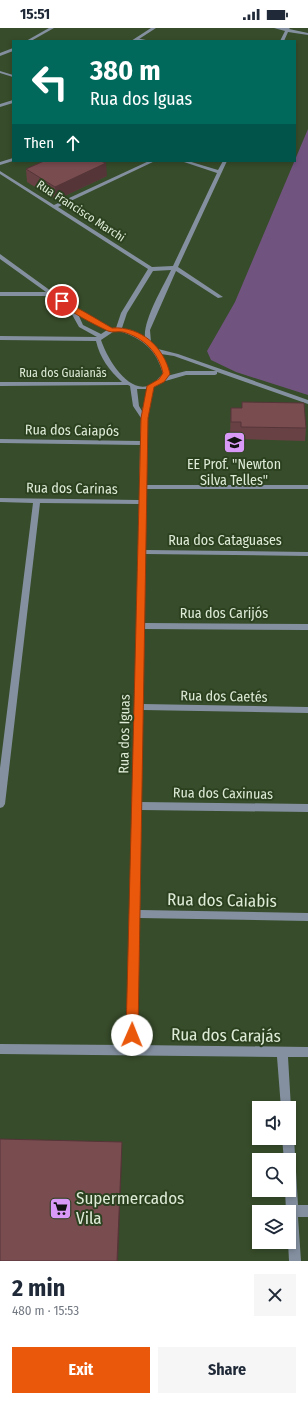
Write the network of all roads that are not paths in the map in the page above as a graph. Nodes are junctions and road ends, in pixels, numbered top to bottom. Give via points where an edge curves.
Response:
1 (52, 28) edge
2 (154, 28) edge
3 (276, 28) edge
4 (288, 29) edge
5 (308, 34) edge
6 (30, 40) edge
7 (134, 40) edge
8 (282, 40) edge
9 (12, 49) edge
10 (0, 55) edge
11 (0, 72) edge
12 (12, 76) edge
13 (12, 100) edge
14 (0, 106) edge
15 (12, 159) edge
16 (151, 162) edge
17 (186, 162) edge
18 (225, 162) edge
19 (0, 164) edge
20 (0, 172) edge
21 (220, 172) junction
22 (53, 207) junction
23 (0, 256) edge
24 (176, 268) junction
25 (151, 269) junction
26 (0, 294) edge
27 (53, 294) junction
28 (220, 297) dead end
29 (71, 308) junction
30 (119, 329) junction
31 (111, 330) junction
32 (99, 337) junction
33 (0, 338) edge
34 (148, 342) junction
35 (157, 351) junction
36 (228, 375) junction
37 (161, 380) junction
38 (0, 384) edge
39 (130, 385) junction
40 (151, 386) junction
41 (308, 402) edge
42 (144, 418) junction
43 (0, 441) edge
44 (144, 443) junction
45 (144, 487) junction
46 (308, 487) edge
47 (0, 500) edge
48 (37, 500) junction
49 (143, 502) junction
50 (142, 552) junction
51 (308, 554) edge
52 (140, 626) junction
53 (308, 627) edge
54 (139, 707) junction
55 (308, 710) edge
56 (0, 804) edge
57 (137, 806) junction
58 (308, 808) edge
59 (135, 914) junction
60 (308, 917) edge
61 (0, 1049) edge
62 (132, 1050) junction
63 (282, 1052) junction
64 (308, 1052) edge
65 (286, 1101) edge
66 (288, 1145) edge
67 (292, 1205) edge
68 (296, 1211) edge
69 (308, 1211) edge
70 (294, 1249) edge
71 (295, 1261) edge

1 - 6 street
2 - 7 street
3 - 4 street
4 - 5 street
4 - 8 street
9 - 10 street
11 - 12 street
13 - 14 street
15 - 19 street
16 - 22 street
17 - 21 street
18 - 21 street
20 - 22 street, Rua Francisco Marchi
21 - 24 street
22 - 25 street, Rua Francisco Marchi
23 - 27 street
24 - 25 street
24 - 28 street
24 - 34 street via 147,330
25 - 30 street via 124,313
26 - 27 street
27 - 29 street
29 - 31 street
29 - 32 street via 81,326
30 - 31 street
30 - 34 street via 136,334
31 - 32 street
32 - 33 street
32 - 39 street via 100,348 108,362 120,378
34 - 35 street
35 - 36 street via 176,355
35 - 37 street via 164,362 166,374
36 - 37 street via 210,372 186,373
36 - 41 street
37 - 40 street
38 - 39 street, Rua dos Guaianãs
39 - 40 street
39 - 42 street, Rua dos Iguas via 136,406
40 - 42 street, Rua dos Iguas
42 - 44 street, Rua dos Iguas
43 - 44 street, Rua dos Caiapós
44 - 45 street, Rua dos Iguas
45 - 46 street
45 - 49 street, Rua dos Iguas
47 - 48 street, Rua dos Carinas
48 - 49 street, Rua dos Carinas
48 - 56 street
49 - 50 street, Rua dos Iguas
50 - 51 street, Rua dos Cataguases
50 - 52 street, Rua dos Iguas
52 - 53 street, Rua dos Carijós
52 - 54 street, Rua dos Iguas
54 - 55 street, Rua dos Caetés
54 - 57 street, Rua dos Iguas
57 - 58 street, Rua dos Caxinuas
57 - 59 street, Rua dos Iguas
59 - 60 street, Rua dos Caiabis
59 - 62 street, Rua dos Iguas
61 - 62 street, Rua dos Carajás
62 - 63 street, Rua dos Carajás
63 - 64 street, Rua dos Carajás
63 - 65 street
66 - 67 street
68 - 69 street
70 - 71 street

